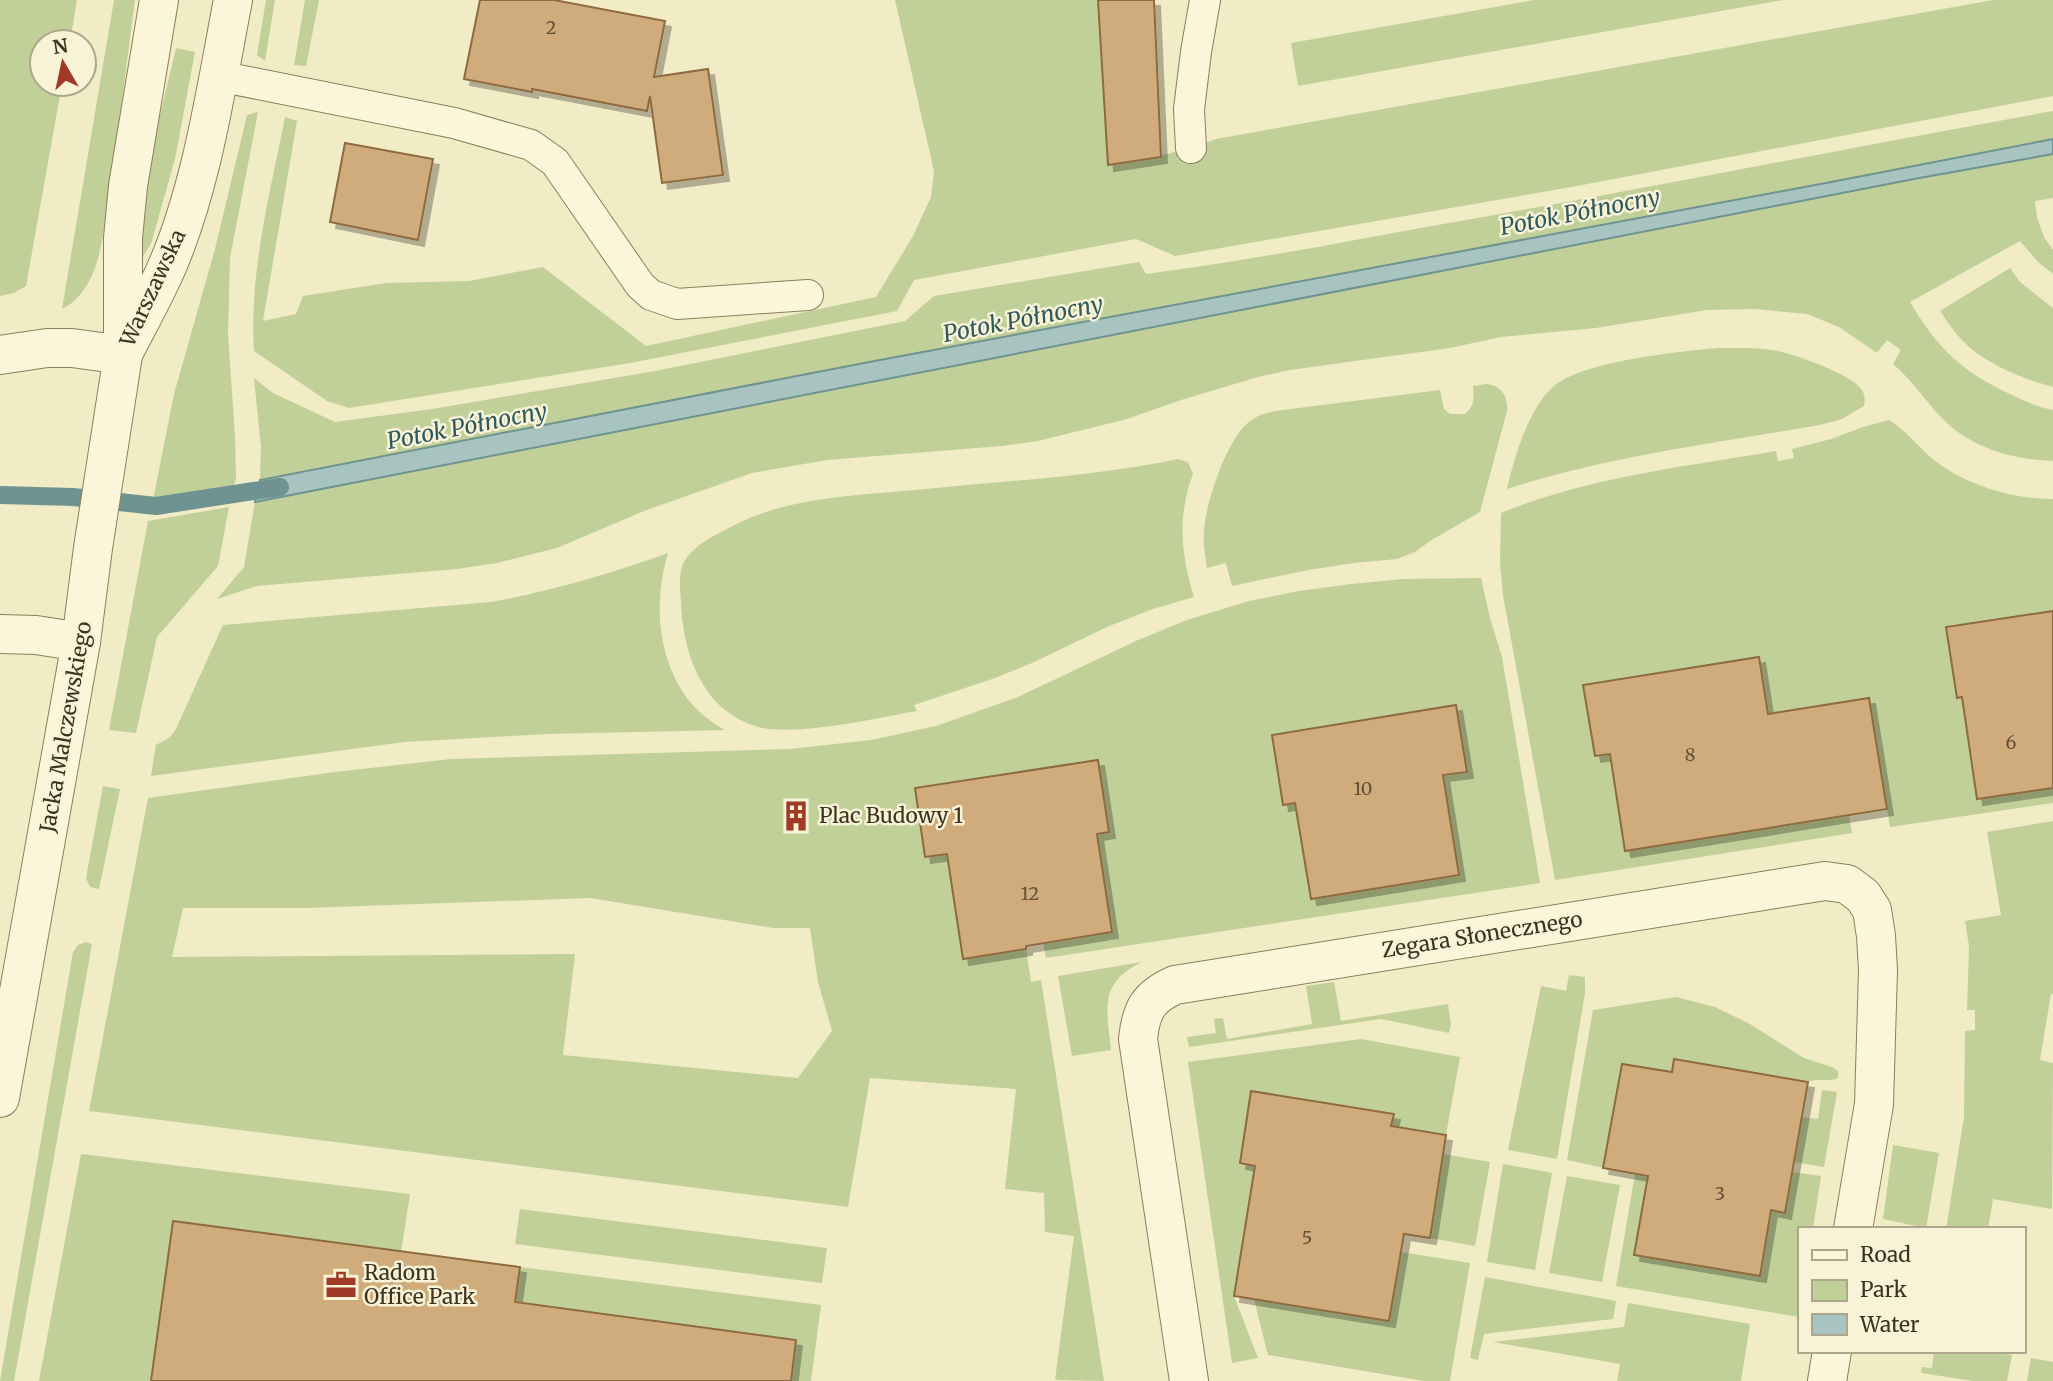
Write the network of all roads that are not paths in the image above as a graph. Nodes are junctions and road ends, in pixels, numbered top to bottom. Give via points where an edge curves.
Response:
1 (159, 0) edge
2 (233, 0) edge
3 (1205, 0) edge
4 (218, 76) junction
5 (1191, 148) dead end
6 (808, 295) dead end
7 (0, 355) edge
8 (122, 355) junction
9 (0, 634) edge
10 (82, 642) junction
11 (0, 1098) edge
12 (1853, 1227) edge
13 (1832, 1353) edge
14 (1189, 1381) edge
15 (1828, 1381) edge

1 - 8 street, Warszawska via 128,186
2 - 4 street, Warszawska
3 - 5 lane via 1189,109
4 - 6 lane via 454,123 531,145 555,163 640,285 652,295 677,304
4 - 8 street, Warszawska via 184,218 166,269
7 - 8 street via 72,348
8 - 10 street, Jacka Malczewskiego
9 - 10 street
10 - 11 street, Jacka Malczewskiego
12 - 14 street, Zegara Słonecznego via 1874,1104 1878,970 1872,910 1847,884 1825,881 1175,985 1151,1001 1143,1013 1138,1039
13 - 15 street

